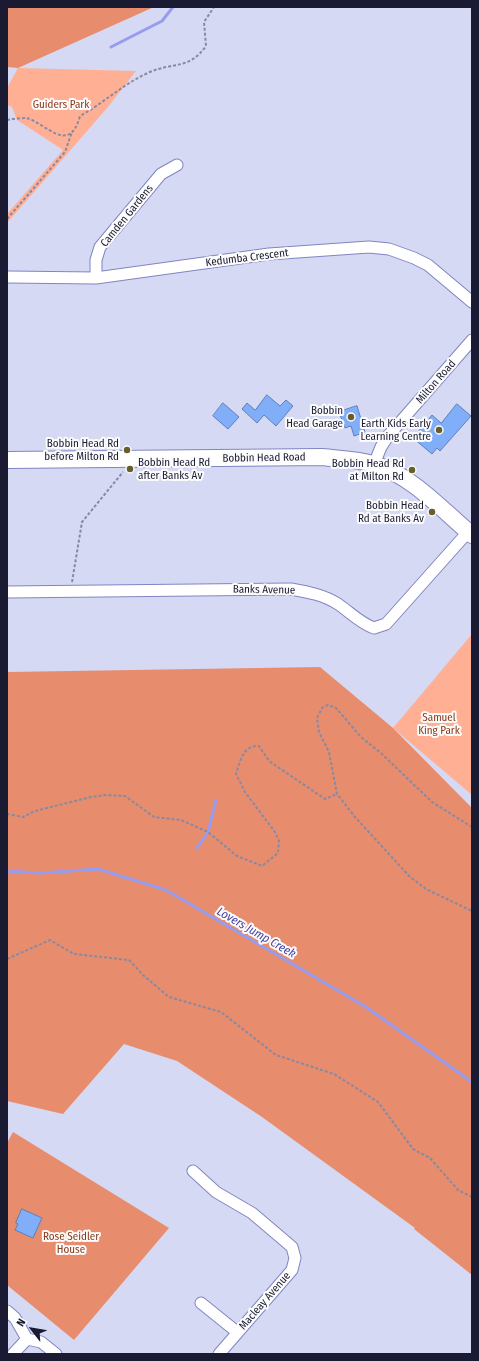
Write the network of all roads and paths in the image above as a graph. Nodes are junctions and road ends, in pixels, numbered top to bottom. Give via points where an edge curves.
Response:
1 (214, 7) edge
2 (7, 120) edge
3 (72, 132) junction
4 (177, 165) dead end
5 (7, 218) edge
6 (7, 277) edge
7 (96, 278) junction
8 (472, 302) edge
9 (472, 340) edge
10 (7, 460) edge
11 (374, 464) junction
12 (123, 472) dead end
13 (470, 533) edge
14 (70, 591) junction
15 (7, 592) edge
16 (338, 794) junction
17 (7, 814) edge
18 (472, 827) edge
19 (472, 911) edge
20 (7, 959) edge
21 (193, 1171) dead end
22 (472, 1197) edge
23 (201, 1303) dead end
24 (7, 1311) edge
25 (237, 1332) junction
26 (27, 1340) junction
27 (13, 1354) edge
28 (56, 1354) edge
29 (219, 1354) edge

1 - 3 path via 204,22 206,46 198,57 180,65 151,72 124,86 97,107 80,116
2 - 3 path via 27,118 51,132 66,135
3 - 5 path via 65,152
4 - 7 street, Camden Gardens via 161,174 100,247 96,260
6 - 7 street, Kedumba Crescent
7 - 8 street, Kedumba Crescent via 269,254 369,247 401,252 421,261
9 - 11 street, Milton Road via 388,436
10 - 11 main road, Bobbin Head Road via 322,457
11 - 13 main road, Bobbin Head Road via 406,480
12 - 14 path via 82,522
13 - 14 street, Banks Avenue via 386,624 374,628 362,624 338,604 317,594 292,589
14 - 15 street, Banks Avenue
16 - 17 path via 325,799 269,761 259,746 253,746 242,753 236,774 245,792 279,841 278,853 262,866 237,856 208,832 181,820 154,817 125,796 91,797 22,816
16 - 18 path via 329,752 319,732 317,718 322,708 328,705 336,708 361,737 432,802
16 - 19 path via 355,817 410,877 426,889
20 - 22 path via 50,940 74,954 129,960 169,997 221,1012 276,1055 334,1074 378,1102 413,1149 430,1158 458,1190
21 - 25 street, Macleay Avenue via 216,1192 252,1214 292,1247 295,1258 292,1270
23 - 25 street
24 - 26 street via 16,1318
25 - 29 street, Macleay Avenue
26 - 27 street
26 - 28 street via 41,1342

